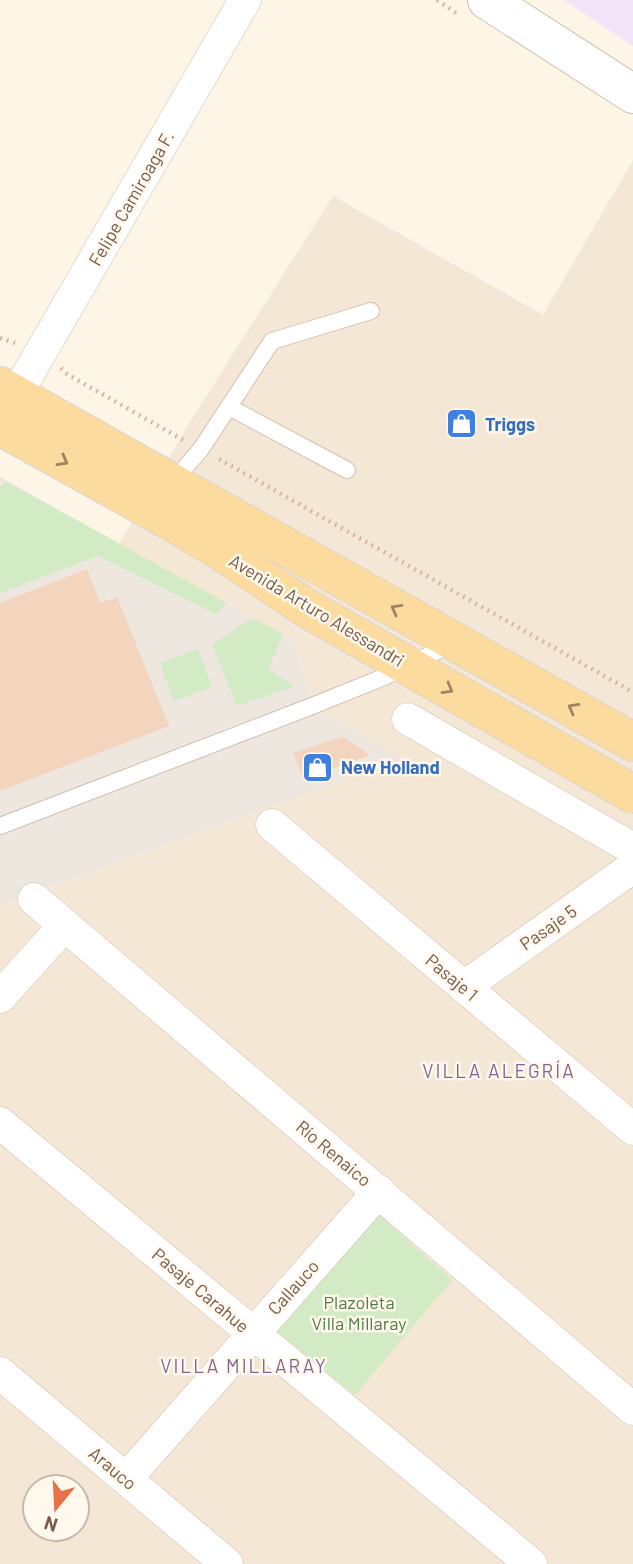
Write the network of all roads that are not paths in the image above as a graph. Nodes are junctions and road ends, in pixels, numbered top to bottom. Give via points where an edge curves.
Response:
1 (245, 0) edge
2 (487, 0) edge
3 (633, 94) edge
4 (371, 311) dead end
5 (229, 407) junction
6 (4, 413) edge
7 (348, 470) dead end
8 (172, 483) junction
9 (456, 643) junction
10 (407, 666) junction
11 (408, 719) dead end
12 (633, 742) edge
13 (633, 794) edge
14 (272, 825) dead end
15 (0, 826) edge
16 (633, 849) edge
17 (633, 867) edge
18 (34, 899) dead end
19 (65, 925) junction
20 (464, 987) junction
21 (0, 997) edge
22 (0, 1123) edge
23 (633, 1129) edge
24 (379, 1191) junction
25 (253, 1333) junction
26 (0, 1373) edge
27 (633, 1409) edge
28 (125, 1479) junction
29 (227, 1564) edge
30 (531, 1564) edge

1 - 6 street, Felipe Camiroaga F.
2 - 3 street
4 - 5 lane via 272,341
5 - 7 lane
5 - 8 lane
6 - 8 main road, Avenida Arturo Alessandri
6 -> 10 main road, Avenida Arturo Alessandri via 309,609
9 -> 8 main road, Avenida Arturo Alessandri
9 - 10 lane
12 -> 9 main road, Avenida Arturo Alessandri
10 -> 13 main road, Avenida Arturo Alessandri
10 - 15 lane
11 - 16 street
14 - 20 street, Pasaje 1
17 - 20 street, Pasaje 5
18 - 19 street, Río Renaico
19 - 21 street
19 - 24 street, Río Renaico
20 - 23 street, Pasaje 1
22 - 25 street, Pasaje Carahue
24 - 25 street, Callauco
24 - 27 street, Río Renaico
25 - 28 street, Callauco
25 - 30 street, Pasaje Carahue
26 - 28 street, Arauco
28 - 29 street, Arauco

